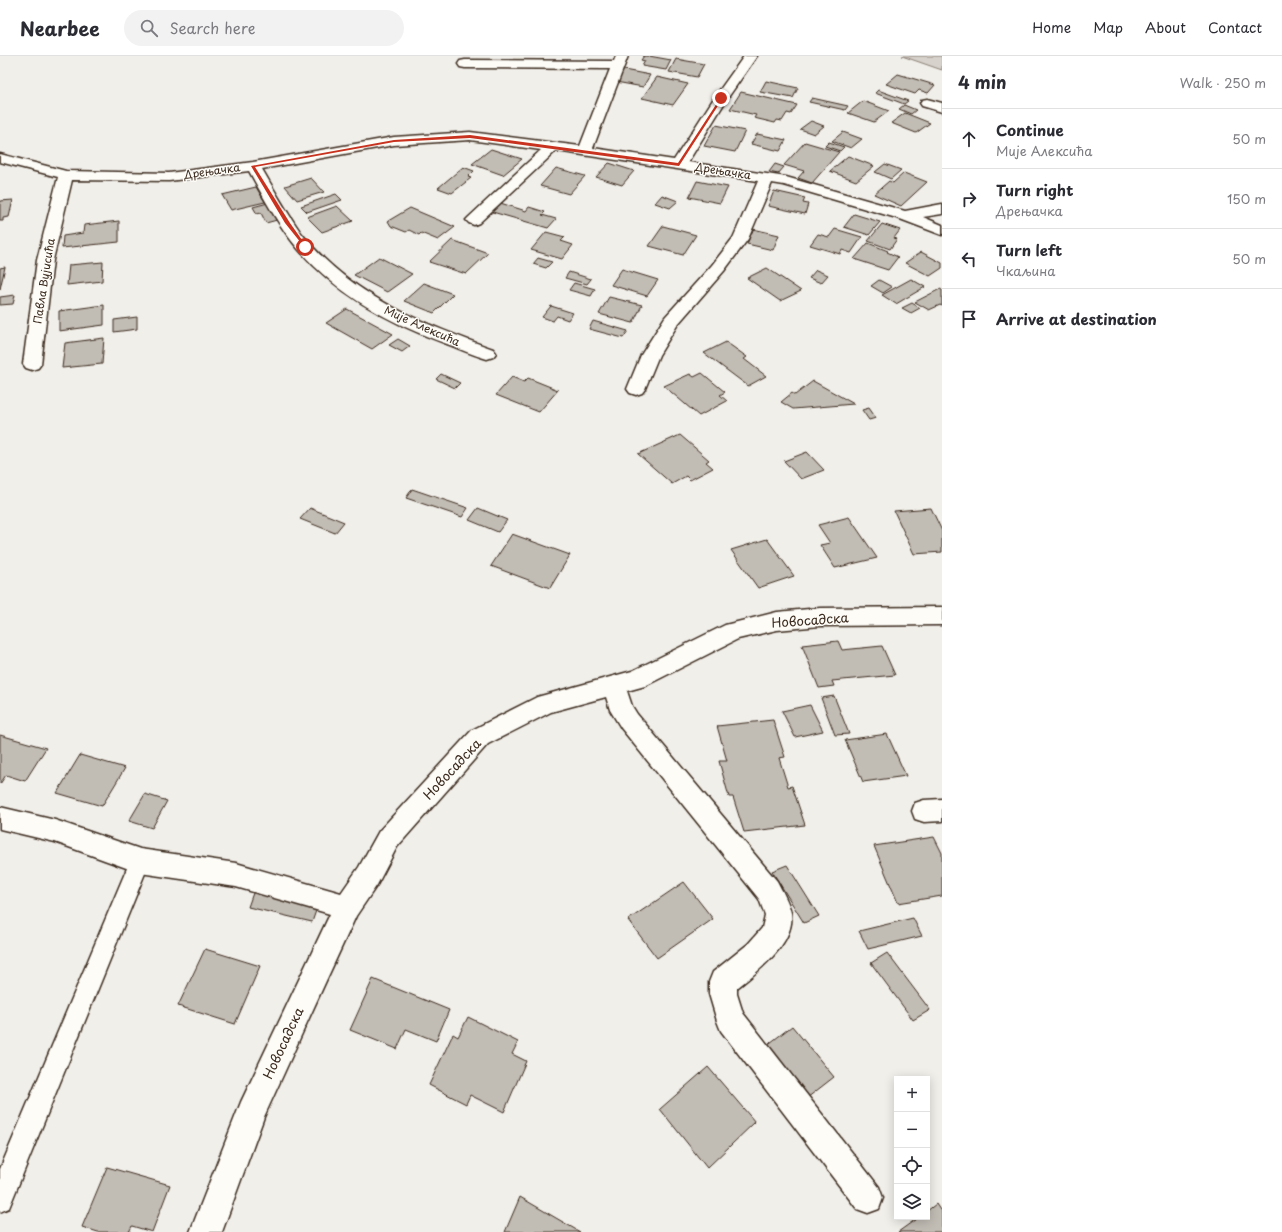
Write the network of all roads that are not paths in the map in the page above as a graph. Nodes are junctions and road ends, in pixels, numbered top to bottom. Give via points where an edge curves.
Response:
1 (751, 56) edge
2 (620, 60) edge
3 (465, 64) dead end
4 (927, 103) dead end
5 (942, 108) edge
6 (551, 148) junction
7 (585, 151) junction
8 (0, 158) edge
9 (679, 164) junction
10 (253, 166) junction
11 (66, 175) junction
12 (767, 178) junction
13 (942, 208) edge
14 (905, 216) junction
15 (474, 220) dead end
16 (942, 230) edge
17 (487, 353) dead end
18 (32, 364) dead end
19 (636, 389) dead end
20 (942, 616) edge
21 (613, 685) junction
22 (0, 818) edge
23 (140, 861) junction
24 (347, 907) junction
25 (868, 1198) dead end
26 (0, 1199) edge
27 (206, 1232) edge

1 - 9 street
2 - 3 street
2 - 7 street
4 - 5 street
6 - 7 street, Дрењачка
6 - 10 street, Дрењачка via 470,136 402,140
6 - 15 street
7 - 9 street, Дрењачка
8 - 11 street, Дрењачка
9 - 12 street, Дрењачка
10 - 11 street, Дрењачка via 169,177
10 - 17 street, Мије Алексића via 296,235 334,275 391,314
11 - 18 street, Павла Вујисића via 45,260
12 - 14 street, Дрењачка via 786,181
12 - 19 street via 740,240 671,321 650,355
13 - 14 street
14 - 16 street, Дрењачка
20 - 21 street, Новосадска via 820,617 777,621 733,631 637,679
21 - 24 street, Новосадска via 545,704 480,737 388,839
21 - 25 street via 629,721 768,890 778,917 770,942 723,982 723,994 731,1021
22 - 23 street via 55,832
23 - 24 street via 236,875
23 - 26 lane
24 - 27 street, Новосадска via 251,1112

